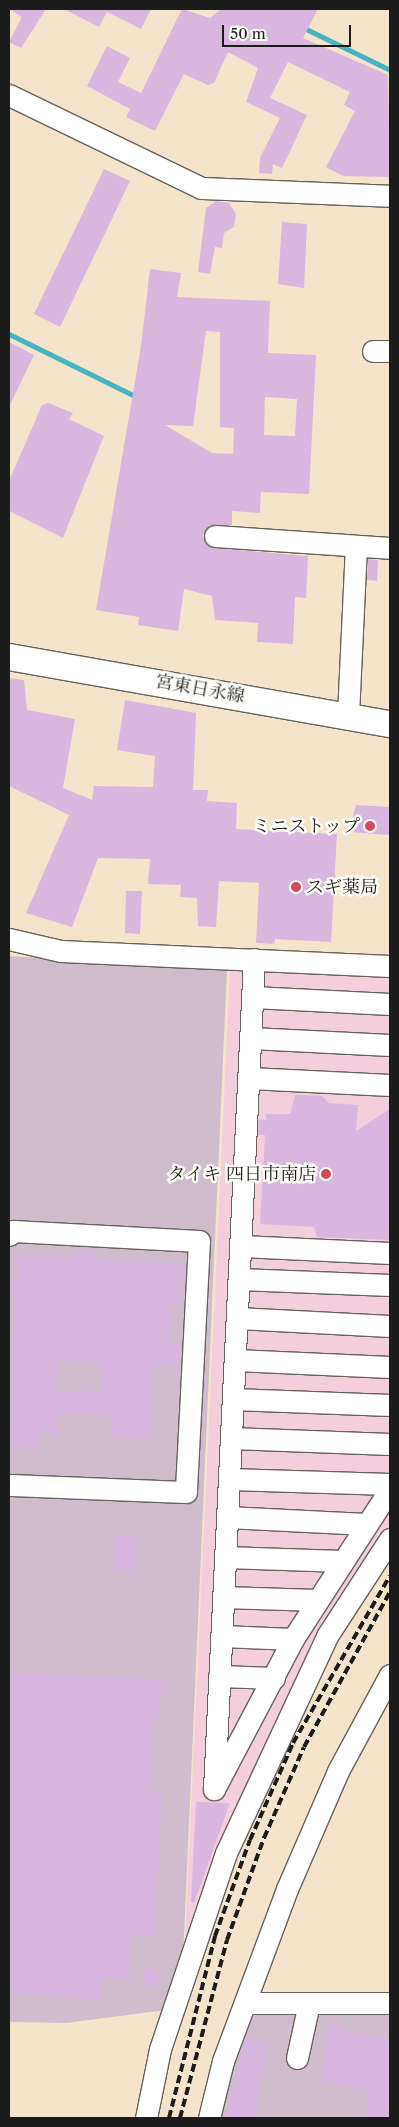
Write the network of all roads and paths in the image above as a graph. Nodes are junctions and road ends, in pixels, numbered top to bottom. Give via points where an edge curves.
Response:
1 (9, 95) edge
2 (390, 196) edge
3 (214, 536) dead end
4 (356, 546) junction
5 (390, 548) edge
6 (9, 657) edge
7 (348, 715) junction
8 (390, 724) edge
9 (9, 939) edge
10 (254, 959) junction
11 (390, 966) edge
12 (253, 998) junction
13 (390, 1004) edge
14 (251, 1038) junction
15 (390, 1045) edge
16 (249, 1078) junction
17 (390, 1085) edge
18 (9, 1235) edge
19 (240, 1246) junction
20 (390, 1252) edge
21 (239, 1279) junction
22 (390, 1285) edge
23 (237, 1318) junction
24 (390, 1326) edge
25 (235, 1360) junction
26 (390, 1367) edge
27 (233, 1399) junction
28 (390, 1405) edge
29 (231, 1438) junction
30 (390, 1444) edge
31 (229, 1479) junction
32 (390, 1484) edge
33 (9, 1485) edge
34 (390, 1489) edge
35 (227, 1517) junction
36 (366, 1524) junction
37 (390, 1539) edge
38 (225, 1557) junction
39 (342, 1561) junction
40 (223, 1597) junction
41 (317, 1600) junction
42 (221, 1636) junction
43 (292, 1639) junction
44 (390, 1675) edge
45 (219, 1676) junction
46 (274, 1678) junction
47 (217, 1716) junction
48 (254, 1718) junction
49 (247, 2003) junction
50 (309, 2003) junction
51 (390, 2003) edge
52 (298, 2058) dead end
53 (146, 2118) edge
54 (209, 2118) edge

1 - 2 street via 201,188
3 - 4 street
4 - 5 street
4 - 7 street
6 - 7 main road, 宮東日永線
7 - 8 main road, 宮東日永線
9 - 10 street via 61,950
10 - 11 street
10 - 12 street
12 - 13 street
12 - 14 street
14 - 15 street
14 - 16 street
16 - 17 street
16 - 19 street
18 - 33 street via 13,1231 199,1241 186,1492
19 - 20 street
19 - 21 street
21 - 22 street
21 - 23 street
23 - 24 street
23 - 25 street
25 - 26 street
25 - 27 street
27 - 28 street
27 - 29 street
29 - 30 street
29 - 31 street
31 - 32 street
31 - 35 street
34 - 36 street
35 - 36 street
35 - 38 street
36 - 39 street
37 - 53 street via 327,1636 226,1853 160,2050
38 - 39 street
38 - 40 street
39 - 41 street
40 - 41 street
40 - 42 street
41 - 43 street
42 - 43 street
42 - 45 street
43 - 46 street
44 - 49 street via 356,1733 312,1829
45 - 46 street
45 - 47 street
46 - 48 street
47 - 48 street
47 - 48 street via 214,1789
49 - 50 street
49 - 54 street via 223,2061
50 - 51 street
50 - 52 street

